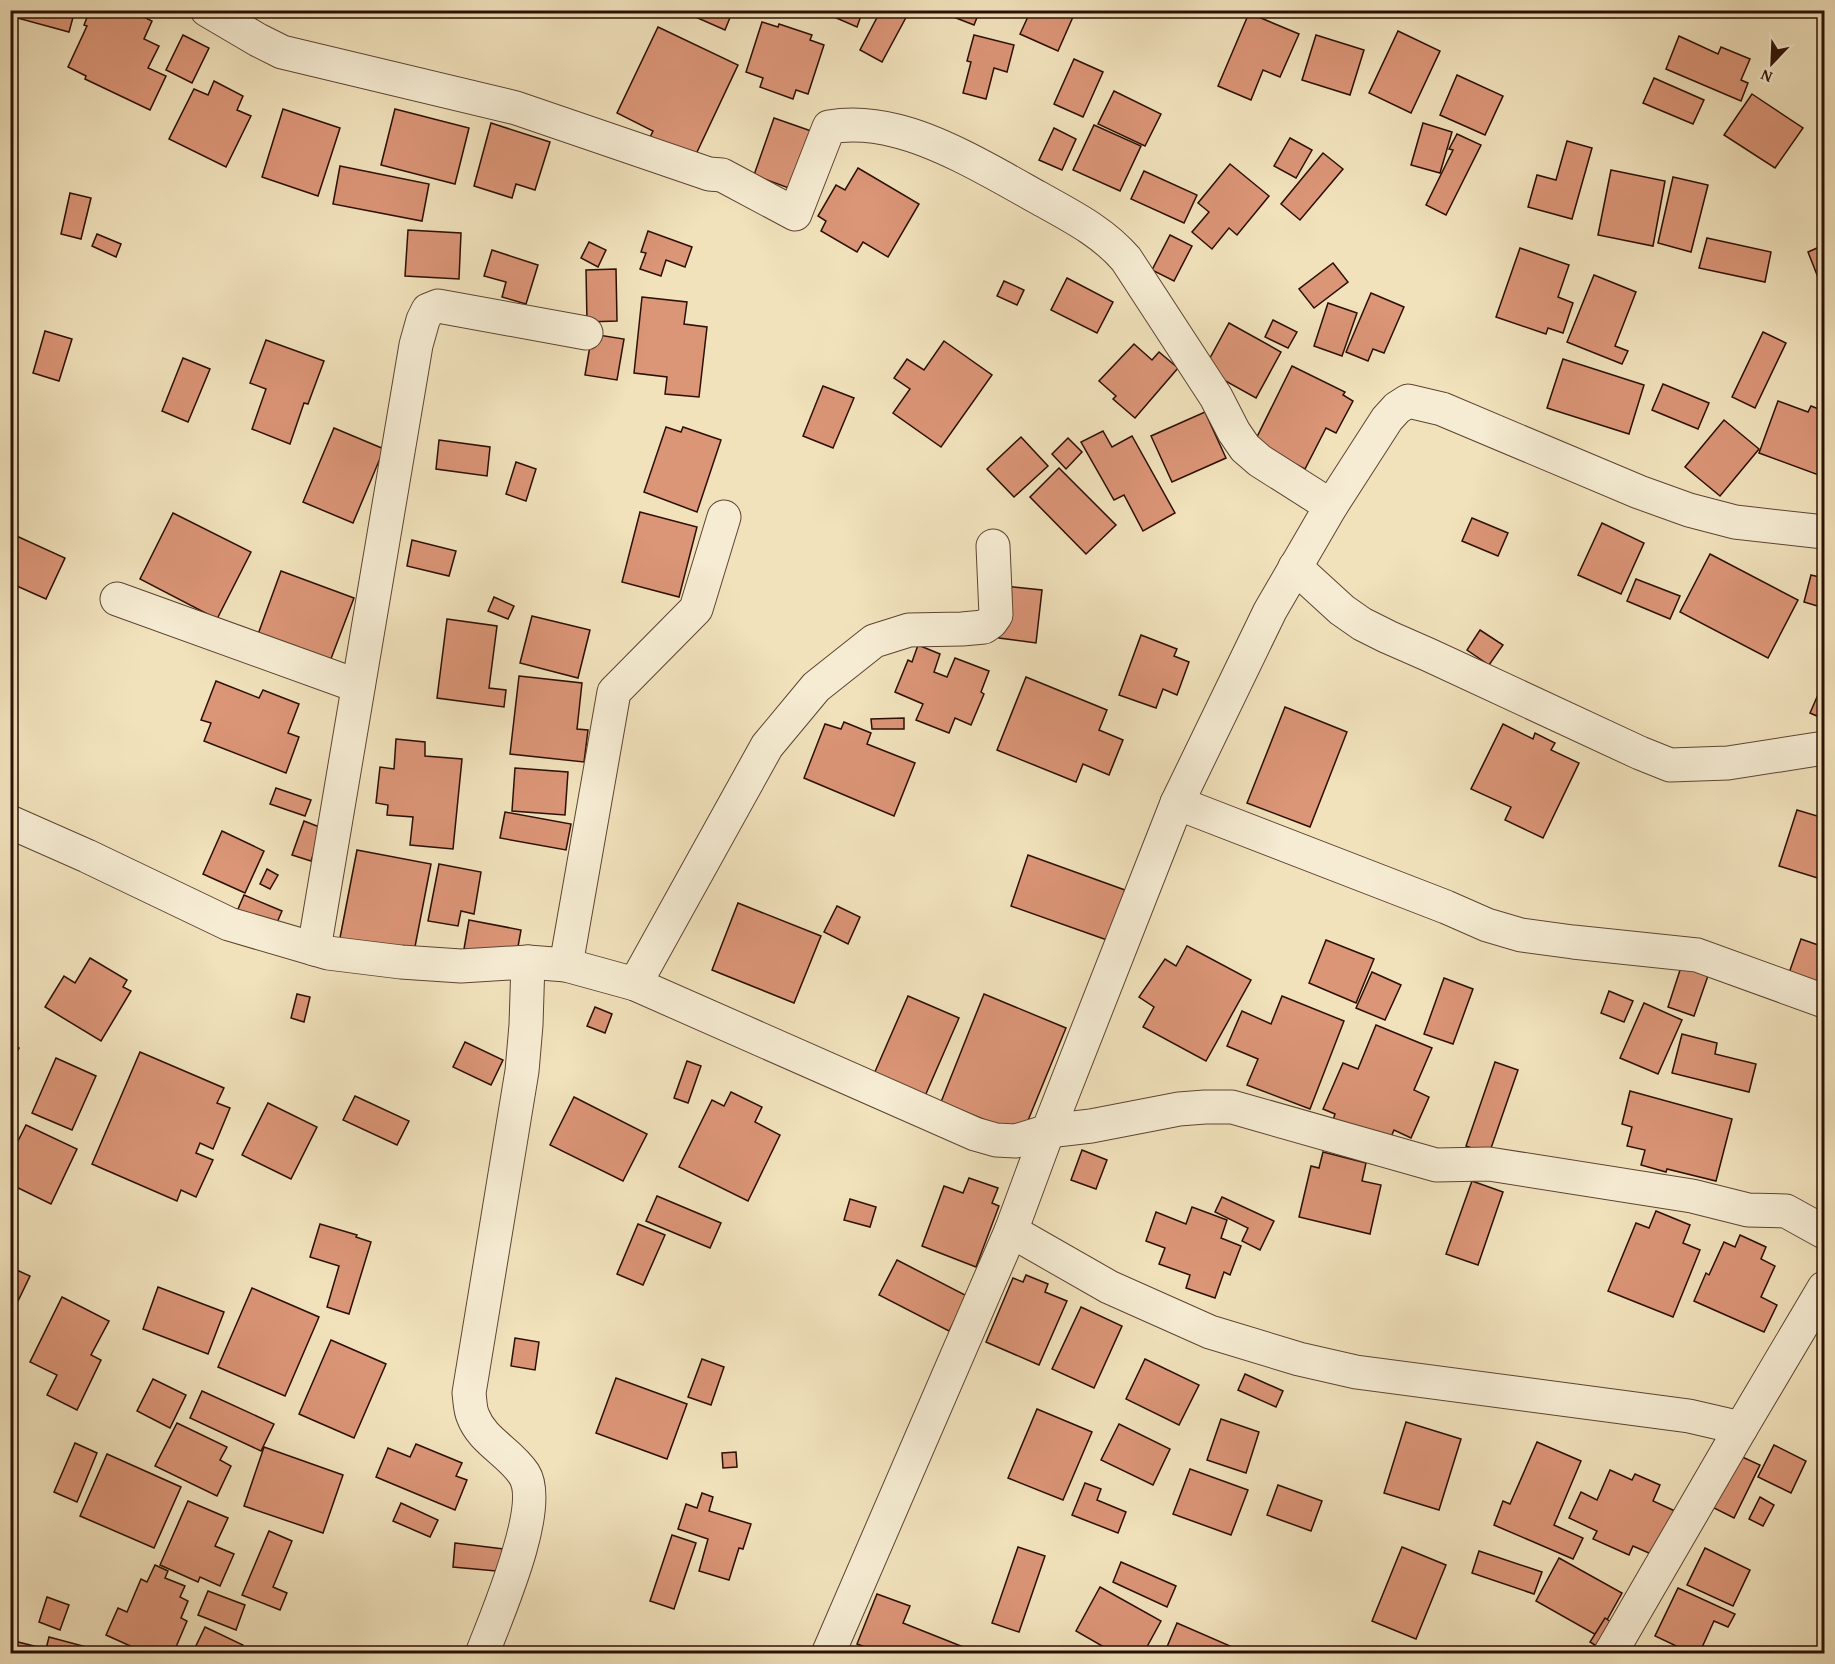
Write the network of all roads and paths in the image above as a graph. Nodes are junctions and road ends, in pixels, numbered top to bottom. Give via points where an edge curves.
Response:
1 (207, 10) edge
2 (586, 333) dead end
3 (1331, 506) junction
4 (724, 517) dead end
5 (1824, 532) edge
6 (993, 546) dead end
7 (1295, 567) junction
8 (117, 599) dead end
9 (358, 686) junction
10 (1824, 748) edge
11 (1177, 803) junction
12 (10, 822) edge
13 (314, 949) junction
14 (528, 963) junction
15 (566, 965) junction
16 (635, 984) junction
17 (1824, 1001) edge
18 (1048, 1131) junction
19 (1011, 1231) junction
20 (1824, 1232) edge
21 (1824, 1288) edge
22 (1741, 1428) junction
23 (482, 1653) edge
24 (828, 1653) edge
25 (1610, 1653) edge

1 - 3 street via 282,52 516,108 709,174 722,175 795,214 829,127 847,123 872,126 899,131 938,146 998,175 1098,232 1115,246 1216,397 1245,448
2 - 9 street via 438,306 428,310 416,345
3 - 5 street via 1387,419 1408,401 1442,409 1689,510 1735,522
3 - 7 street
4 - 15 street via 696,609 614,692
6 - 16 street via 996,615 991,622 984,627 909,630 874,641 816,687 767,746
7 - 10 street via 1362,624 1670,765 1728,764
7 - 11 street
8 - 9 street
9 - 13 street
11 - 17 street via 1487,925 1573,942 1697,955
11 - 18 street
12 - 13 street via 229,924
13 - 14 street via 461,966
14 - 15 street
14 - 23 street via 522,1071 469,1393 473,1416 486,1437 513,1459 526,1476 530,1503 519,1555
15 - 16 street
16 - 18 street via 975,1134 1016,1141
18 - 19 street
18 - 20 street via 1179,1109 1232,1107 1436,1166 1489,1164 1692,1196 1748,1210 1786,1211
19 - 22 street via 1109,1287 1210,1332 1299,1359 1356,1372 1689,1416
19 - 24 street
21 - 22 street
22 - 25 street

